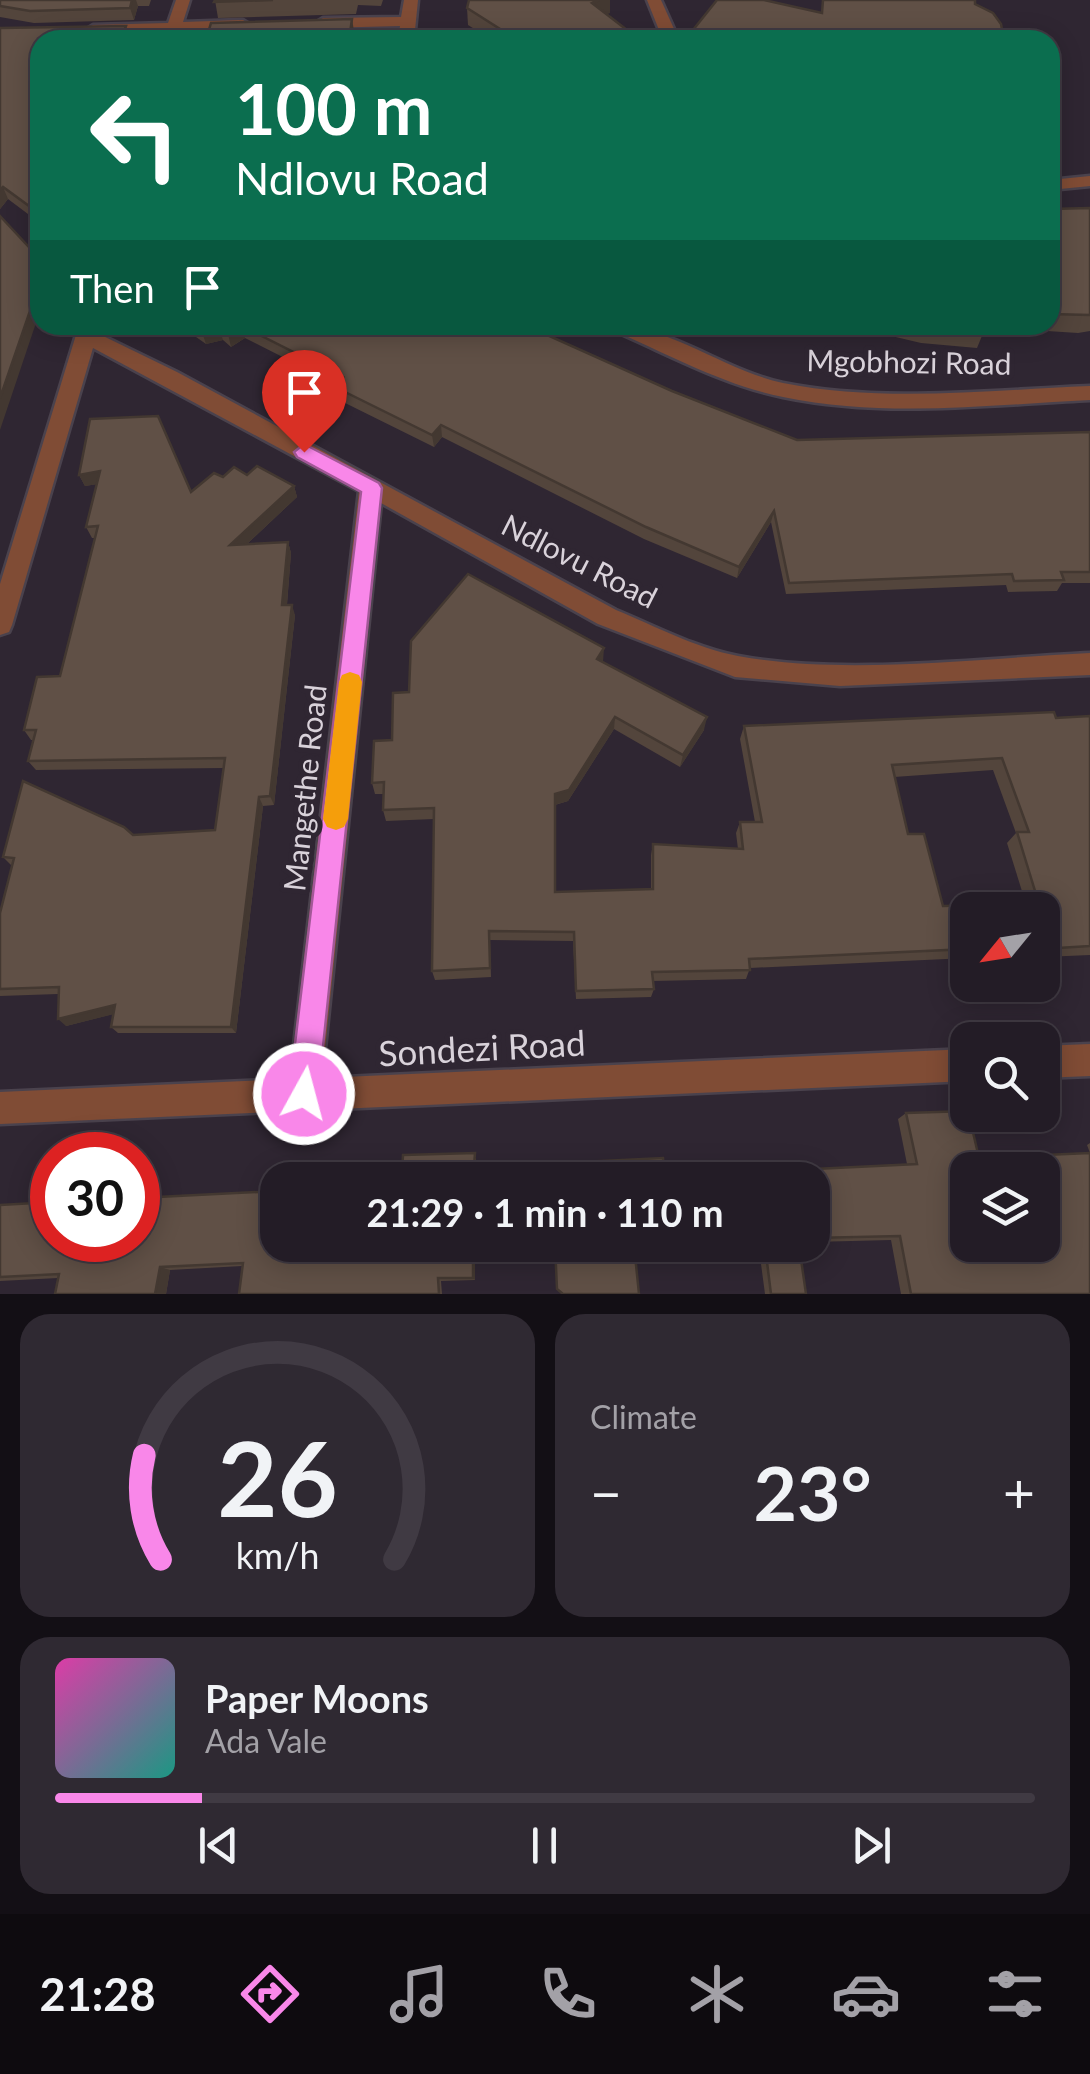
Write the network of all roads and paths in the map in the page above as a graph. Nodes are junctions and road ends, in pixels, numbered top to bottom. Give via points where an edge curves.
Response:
1 (183, 0) edge
2 (411, 0) edge
3 (654, 0) edge
4 (408, 21) junction
5 (310, 24) edge
6 (252, 25) edge
7 (173, 30) edge
8 (202, 30) edge
9 (407, 30) edge
10 (669, 30) edge
11 (1090, 180) edge
12 (1060, 184) edge
13 (86, 335) edge
14 (96, 335) edge
15 (644, 335) edge
16 (1090, 393) edge
17 (371, 488) junction
18 (0, 625) edge
19 (1090, 664) edge
20 (1090, 1060) edge
21 (1060, 1061) edge
22 (950, 1066) edge
23 (304, 1094) junction
24 (0, 1108) edge

1 - 7 street
2 - 4 street
3 - 10 street
4 - 5 street
4 - 9 street
6 - 8 street
11 - 12 street
13 - 18 street
14 - 17 street, Ndlovu Road
15 - 16 street, Mgobhozi Road via 748,379 812,395
17 - 19 street, Ndlovu Road via 607,616 735,666 840,676
17 - 23 street, Mangethe Road
20 - 21 street
22 - 23 street, Sondezi Road
23 - 24 street, Sondezi Road

